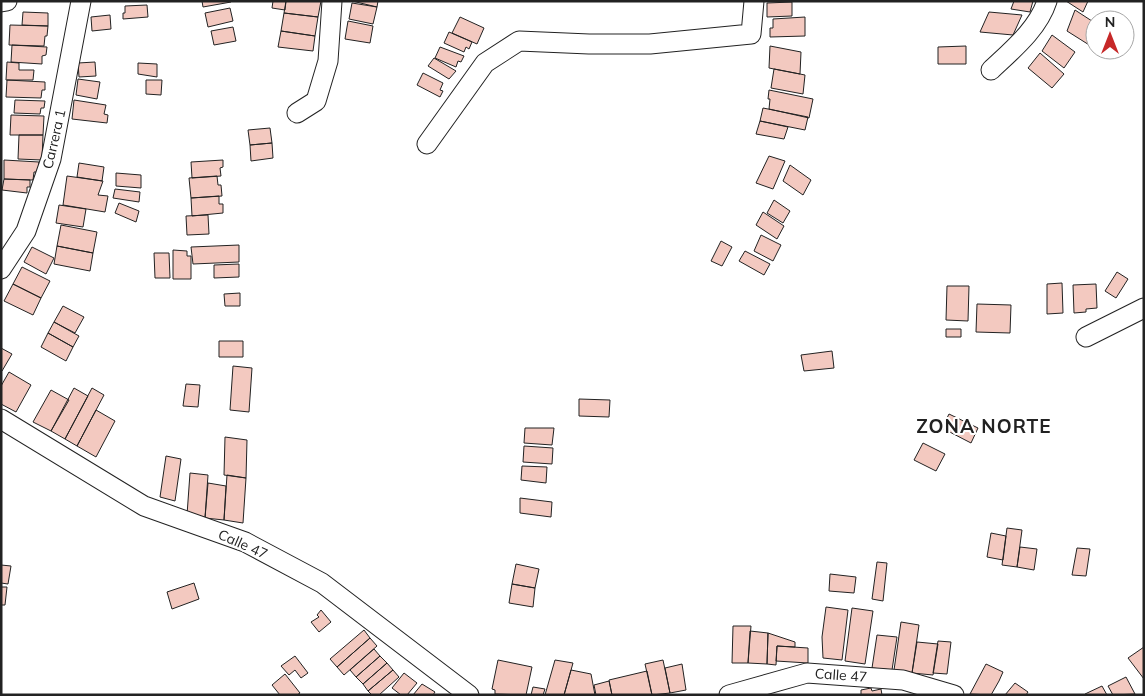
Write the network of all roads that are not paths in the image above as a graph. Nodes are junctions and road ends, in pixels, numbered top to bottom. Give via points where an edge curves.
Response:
1 (7, 1) edge
2 (81, 1) edge
3 (332, 1) edge
4 (754, 1) edge
5 (1047, 1) edge
6 (1, 2) edge
7 (991, 70) dead end
8 (297, 113) dead end
9 (427, 144) dead end
10 (1, 269) edge
11 (1144, 308) edge
12 (1086, 337) dead end
13 (1, 419) edge
14 (470, 695) edge
15 (729, 695) edge
16 (954, 695) edge

1 - 6 street
2 - 10 street, Carrera 1 via 51,159 26,231
3 - 8 street via 328,61 316,101
4 - 9 street via 750,34 650,44 519,41 485,63
5 - 7 street via 1042,15
11 - 12 street
13 - 14 street, Calle 47 via 144,506 245,542 322,583
15 - 16 street, Calle 47 via 807,673 903,680

